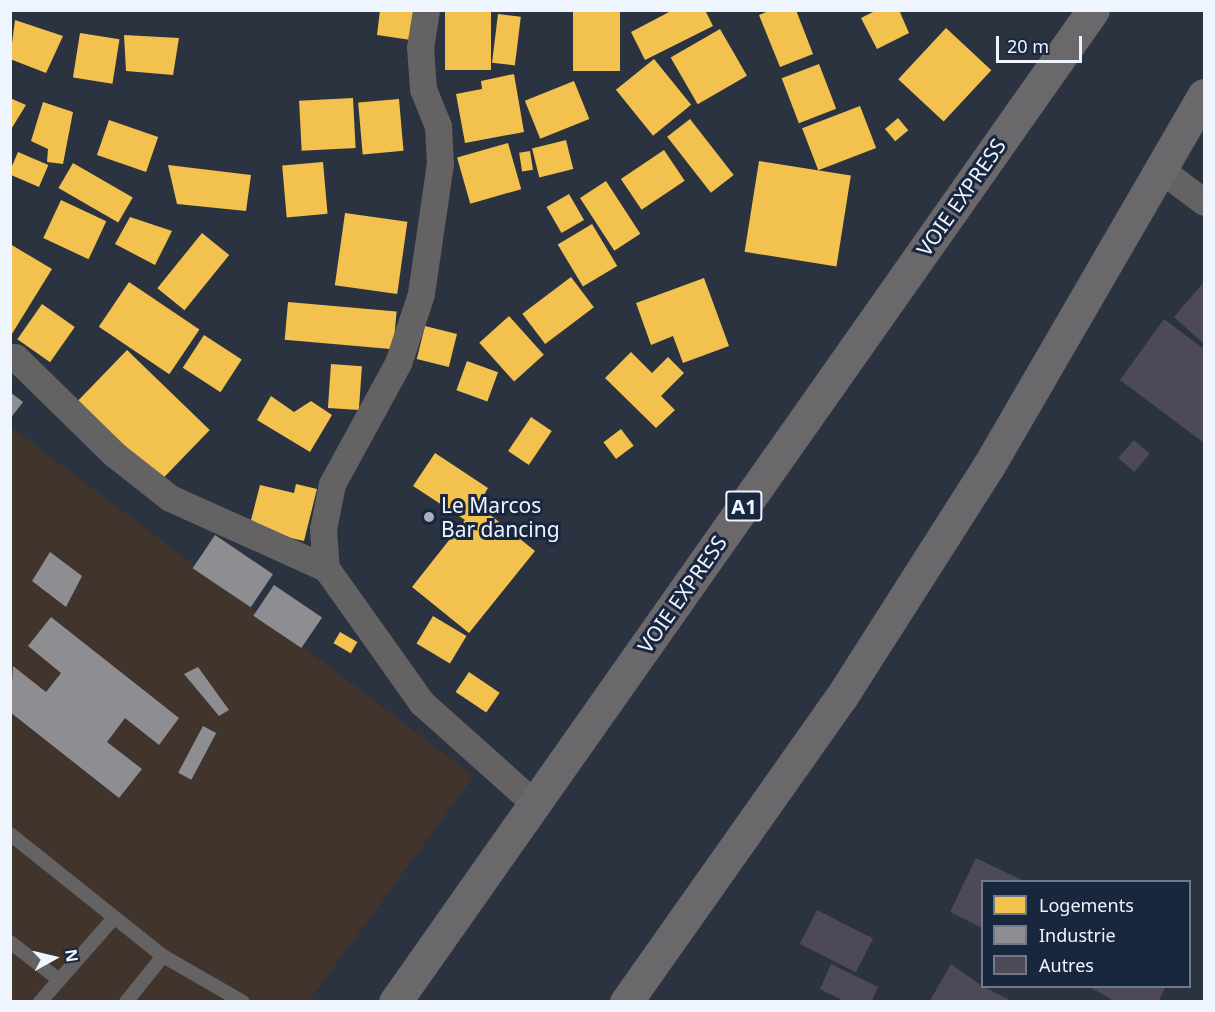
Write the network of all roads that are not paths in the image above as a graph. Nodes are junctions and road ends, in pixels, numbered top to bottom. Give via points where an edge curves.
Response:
1 (426, 10) edge
2 (1093, 10) edge
3 (1204, 94) edge
4 (1160, 169) junction
5 (1204, 202) edge
6 (15, 357) dead end
7 (326, 568) junction
8 (534, 803) junction
9 (10, 834) edge
10 (114, 918) junction
11 (10, 942) edge
12 (163, 956) junction
13 (58, 979) junction
14 (40, 1002) edge
15 (126, 1002) edge
16 (243, 1002) edge
17 (396, 1002) edge
18 (626, 1002) edge

1 - 7 street via 420,46 423,89 438,126 440,163 421,294 398,363 333,484 323,529
2 - 8 highway, VOIE EXPRESS / A1
3 - 4 highway
4 - 5 street
4 - 18 highway via 988,467 855,676
6 - 7 street via 114,454 170,498
7 - 8 street via 422,703
8 - 17 highway, VOIE EXPRESS / A1
9 - 10 lane
10 - 12 lane
10 - 13 lane
11 - 13 lane
12 - 15 lane
12 - 16 lane
13 - 14 lane

